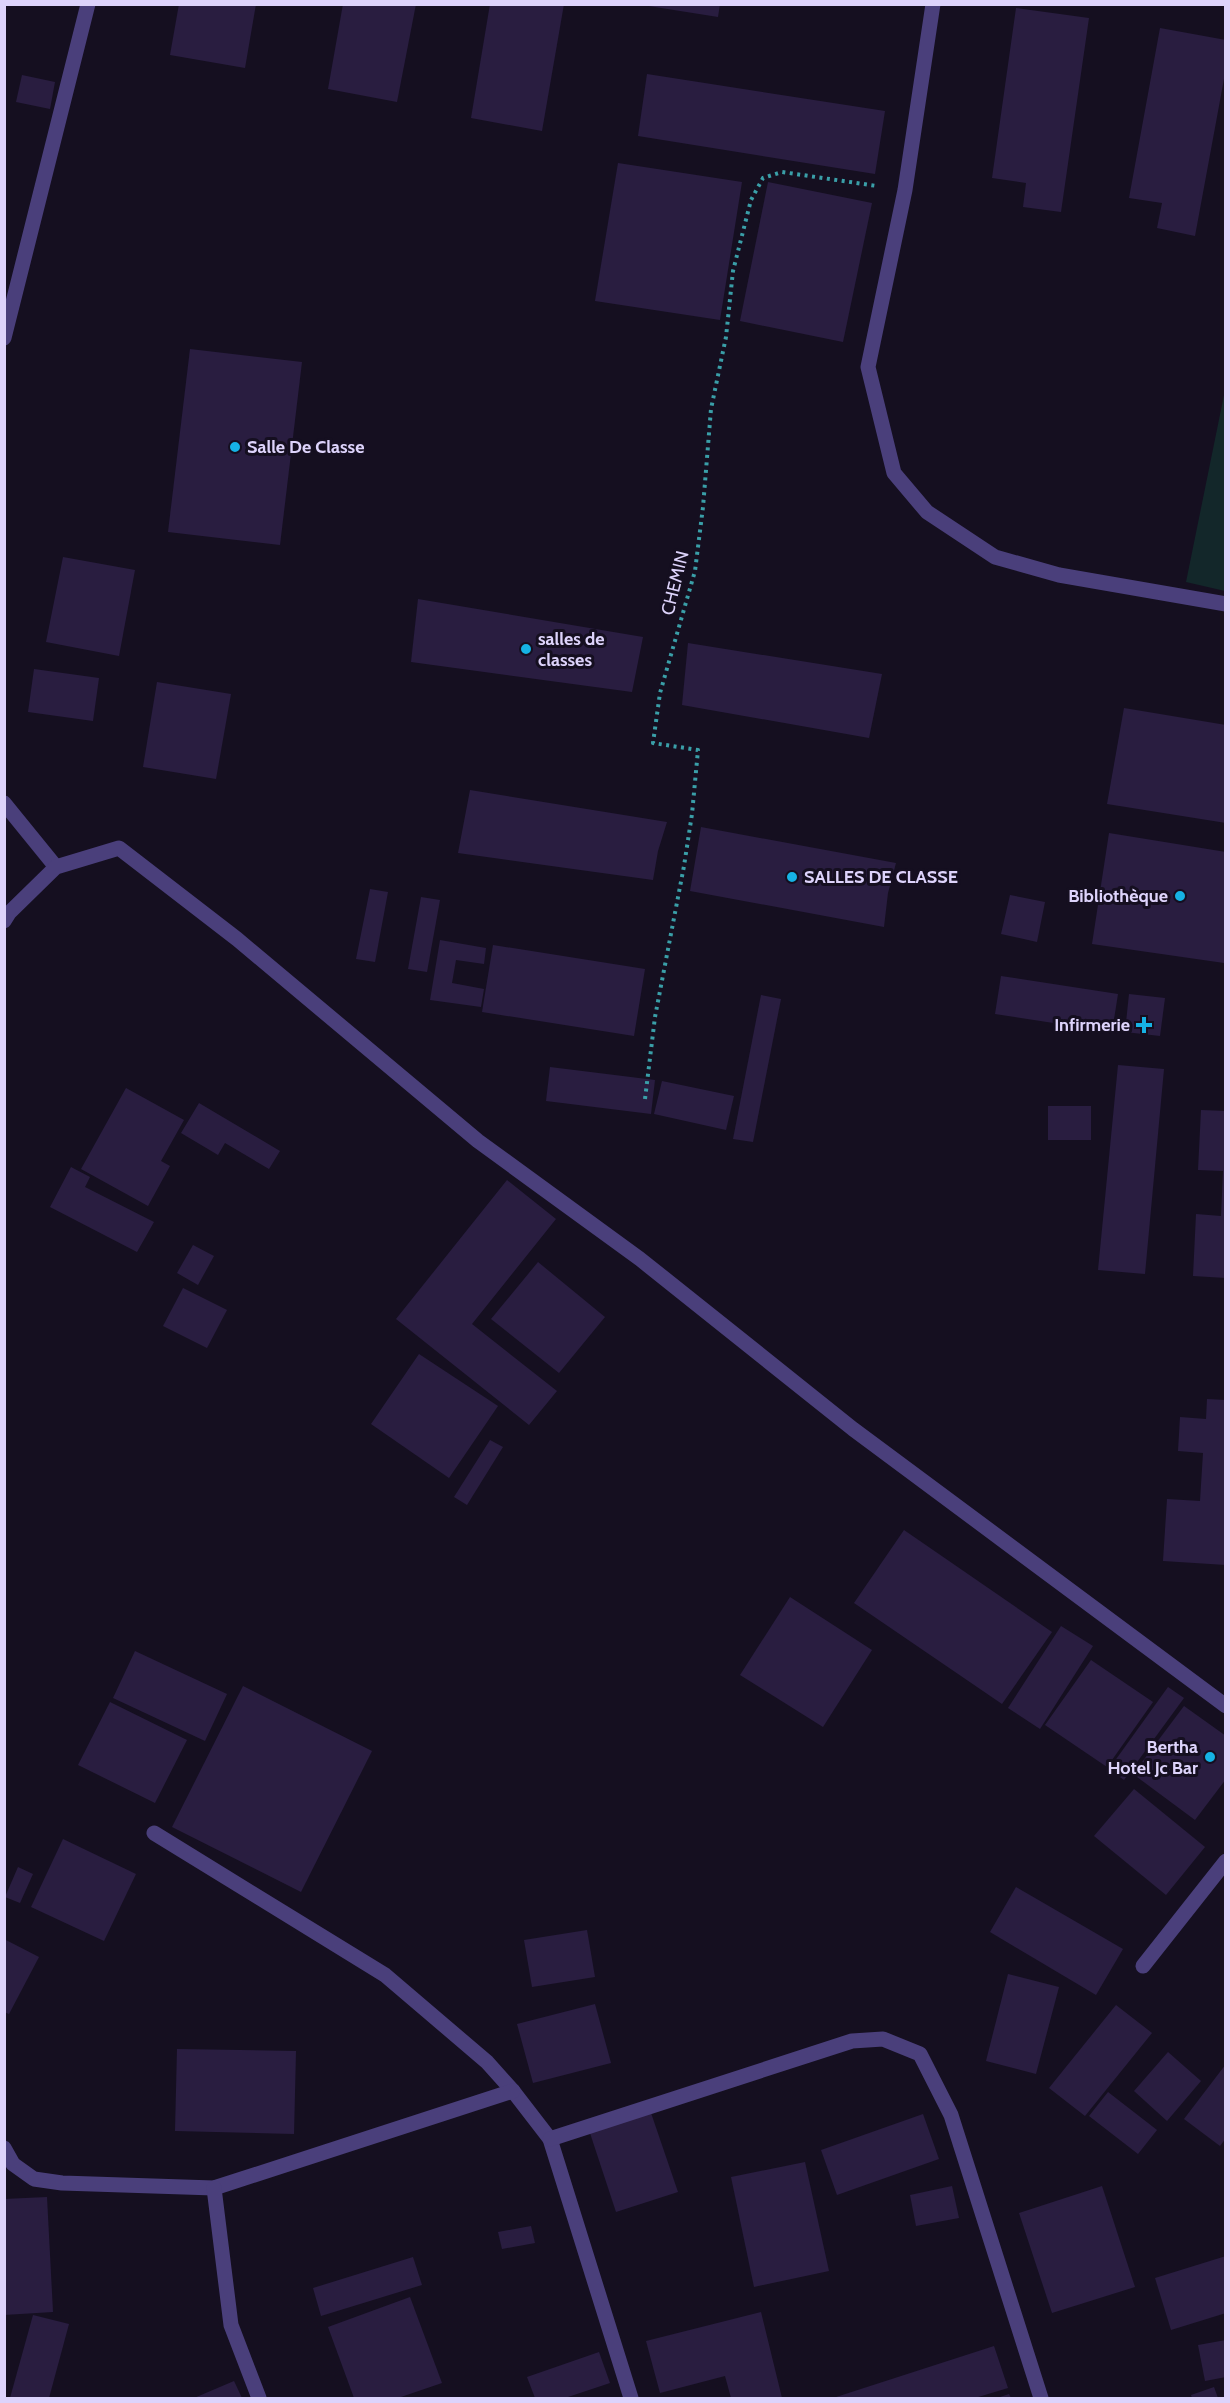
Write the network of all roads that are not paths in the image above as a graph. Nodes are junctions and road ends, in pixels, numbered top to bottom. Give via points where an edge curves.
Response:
1 (88, 4) edge
2 (933, 4) edge
3 (4, 338) edge
4 (1226, 604) edge
5 (4, 803) edge
6 (56, 867) junction
7 (4, 921) edge
8 (1226, 1706) edge
9 (154, 1833) dead end
10 (1226, 1861) edge
11 (1143, 1966) dead end
12 (513, 2091) junction
13 (550, 2139) junction
14 (4, 2148) edge
15 (214, 2188) junction
16 (259, 2398) edge
17 (631, 2398) edge
18 (1041, 2398) edge

1 - 3 street
2 - 4 street via 905,190 868,368 894,473 927,512 995,557 1059,575
5 - 6 street
6 - 7 street
6 - 8 street via 119,848 237,939 478,1141 640,1259 853,1429
9 - 12 street via 385,1975 488,2062
10 - 11 street
12 - 13 street
12 - 15 street
13 - 17 street
13 - 18 street via 852,2041 884,2039 920,2054 951,2115
14 - 15 street via 13,2164 34,2179
15 - 16 street via 231,2325

